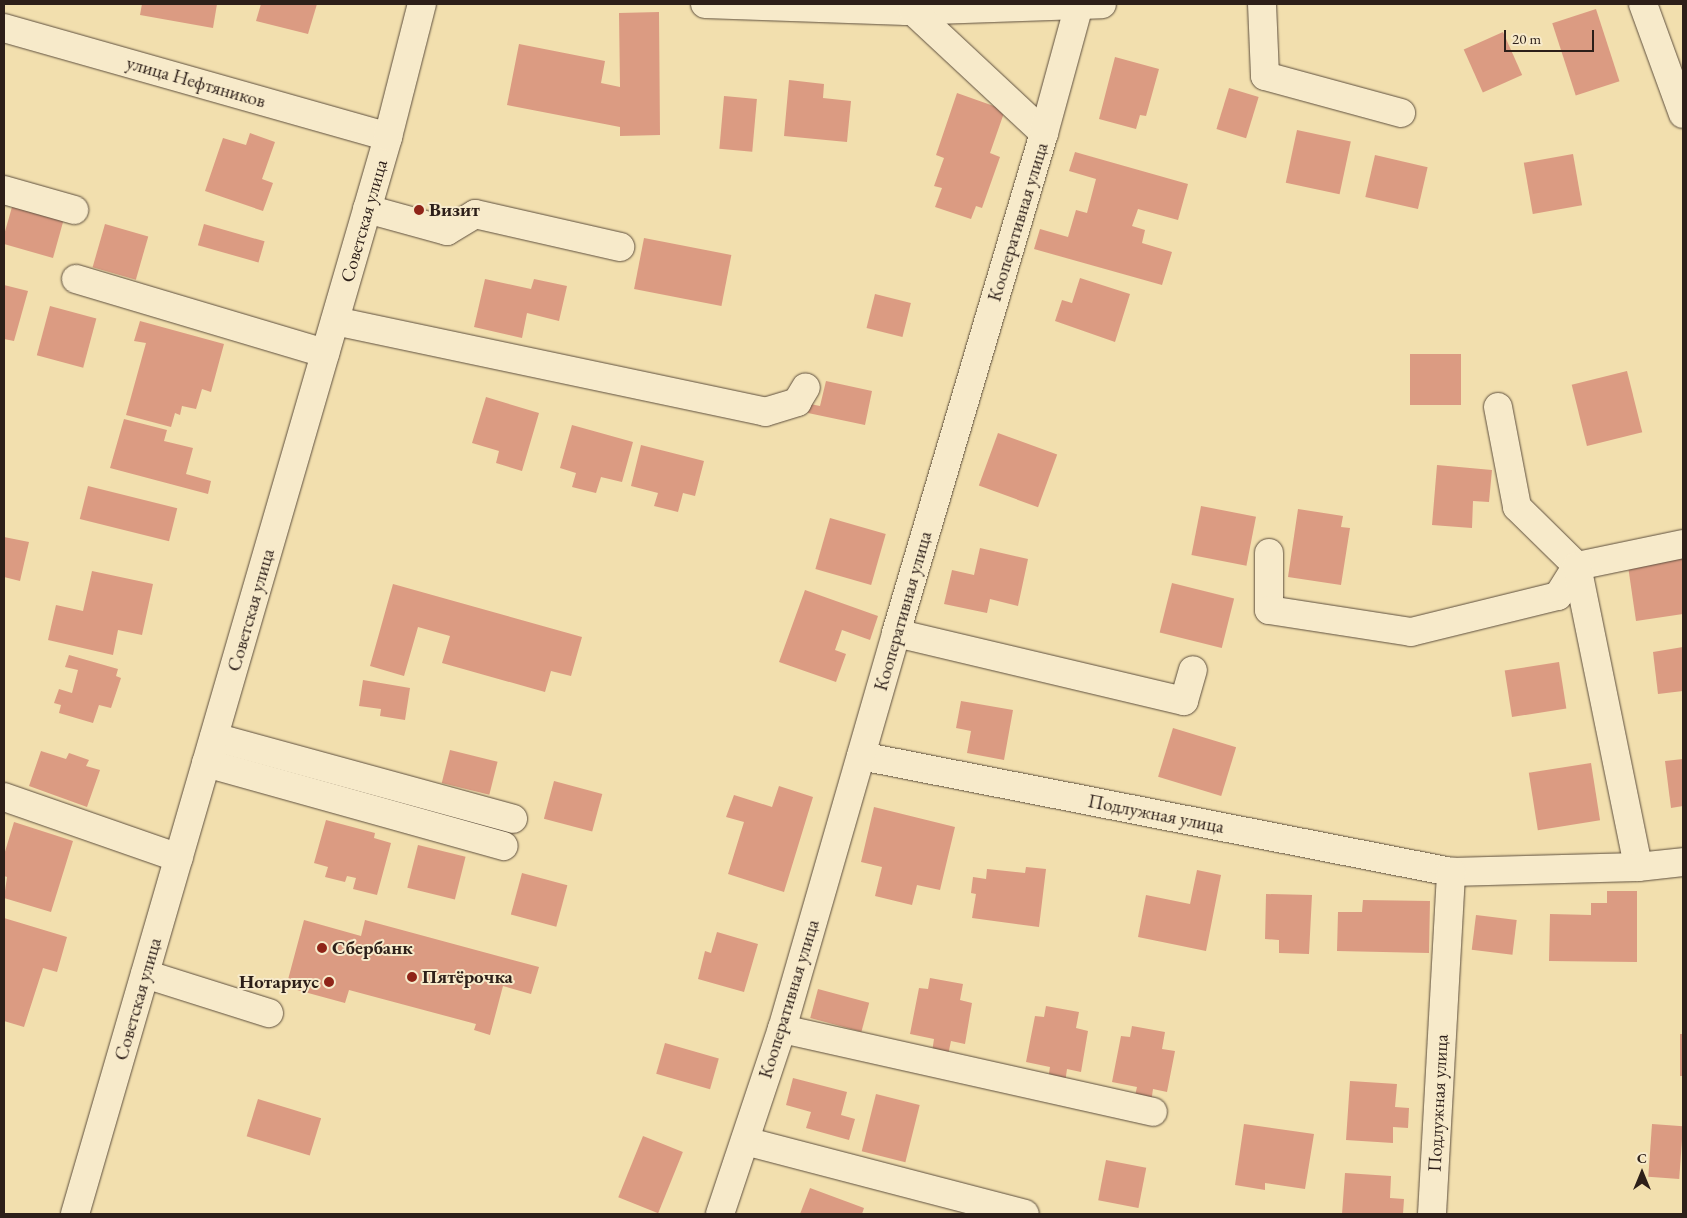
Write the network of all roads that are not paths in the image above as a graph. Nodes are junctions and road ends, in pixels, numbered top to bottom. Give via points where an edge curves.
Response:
1 (422, 4) edge
2 (705, 4) edge
3 (1090, 4) edge
4 (1262, 4) edge
5 (1643, 4) edge
6 (913, 11) junction
7 (4, 28) edge
8 (1401, 113) dead end
9 (1683, 114) edge
10 (1044, 133) junction
11 (388, 137) junction
12 (4, 190) edge
13 (367, 209) junction
14 (74, 210) dead end
15 (620, 247) dead end
16 (76, 279) dead end
17 (334, 321) junction
18 (325, 353) junction
19 (806, 387) dead end
20 (1498, 407) dead end
21 (1683, 544) edge
22 (1269, 553) dead end
23 (1578, 566) junction
24 (896, 633) junction
25 (1193, 670) dead end
26 (214, 737) junction
27 (861, 756) junction
28 (206, 763) junction
29 (4, 797) edge
30 (513, 819) dead end
31 (504, 846) dead end
32 (179, 858) junction
33 (1683, 862) edge
34 (1638, 867) junction
35 (1451, 872) junction
36 (145, 974) junction
37 (269, 1013) dead end
38 (782, 1030) junction
39 (1153, 1112) dead end
40 (745, 1141) junction
41 (75, 1214) edge
42 (720, 1214) edge
43 (1025, 1214) edge
44 (1432, 1214) edge

1 - 11 street, Советская улица
2 - 6 street, Кооперативная улица
3 - 6 street, Кооперативная улица
3 - 10 street, Кооперативная улица
4 - 8 street via 1265,76
5 - 9 street
6 - 10 street
7 - 11 street, улица Нефтяников
10 - 24 street, Кооперативная улица
11 - 13 street, Советская улица
12 - 14 street
13 - 15 street via 447,231 475,214
13 - 17 street, Советская улица
16 - 18 street
17 - 18 street, Советская улица
17 - 19 street via 765,412 797,402
18 - 26 street, Советская улица
20 - 23 street via 1517,507
21 - 23 street
22 - 23 street via 1270,610 1411,632 1558,596
23 - 34 street
24 - 25 street via 1184,701
24 - 27 street, Кооперативная улица
26 - 28 street, Советская улица
26 - 30 street
27 - 35 street, Подлужная улица
27 - 38 street, Кооперативная улица
28 - 31 street
28 - 32 street, Советская улица
29 - 32 street
32 - 36 street, Советская улица
33 - 34 street, Подлужная улица
34 - 35 street, Подлужная улица
35 - 44 street, Подлужная улица
36 - 37 street
36 - 41 street, Советская улица
38 - 39 street
38 - 40 street, Кооперативная улица
40 - 42 street, Кооперативная улица
40 - 43 street

